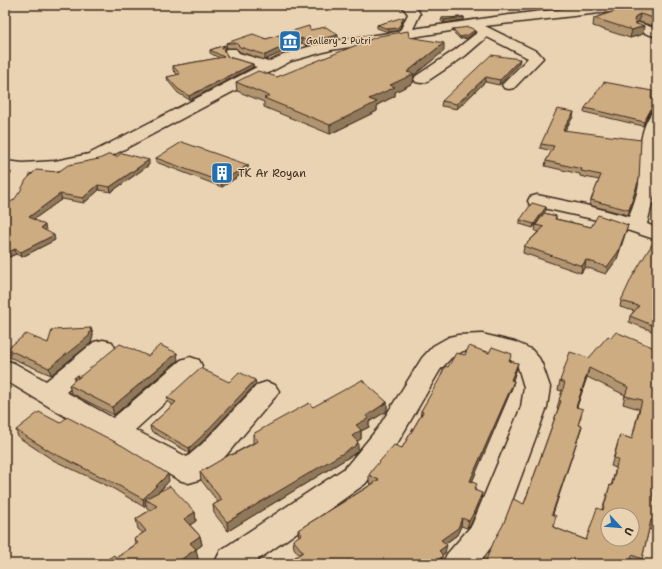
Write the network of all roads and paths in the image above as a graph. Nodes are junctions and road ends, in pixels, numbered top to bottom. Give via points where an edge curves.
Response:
1 (407, 5) edge
2 (635, 5) edge
3 (471, 24) junction
4 (639, 27) edge
5 (486, 32) junction
6 (657, 33) edge
7 (399, 36) junction
8 (231, 52) dead end
9 (272, 67) junction
10 (421, 79) dead end
11 (509, 84) dead end
12 (657, 117) edge
13 (14, 167) edge
14 (537, 201) dead end
15 (5, 202) edge
16 (636, 227) junction
17 (657, 234) edge
18 (103, 348) dead end
19 (190, 366) dead end
20 (5, 369) edge
21 (266, 391) dead end
22 (47, 394) junction
23 (115, 432) junction
24 (233, 563) edge
25 (458, 564) edge

1 - 7 street via 414,14 406,31
2 - 3 street
3 - 5 street
3 - 7 street
4 - 6 street
5 - 10 street
5 - 11 street via 536,58
7 - 9 street via 322,48 286,58
8 - 9 street via 234,56
9 - 13 street via 94,158 55,166
12 - 16 street via 651,130 648,183
13 - 15 street via 17,179 13,194
14 - 16 street via 582,209
16 - 17 street
18 - 22 street
19 - 23 street
20 - 22 street
21 - 23 street via 212,452 189,472
22 - 23 street
24 - 25 street via 355,476 388,435 431,364 442,352 458,343 482,342 522,355 530,364 537,387 534,406 484,533

